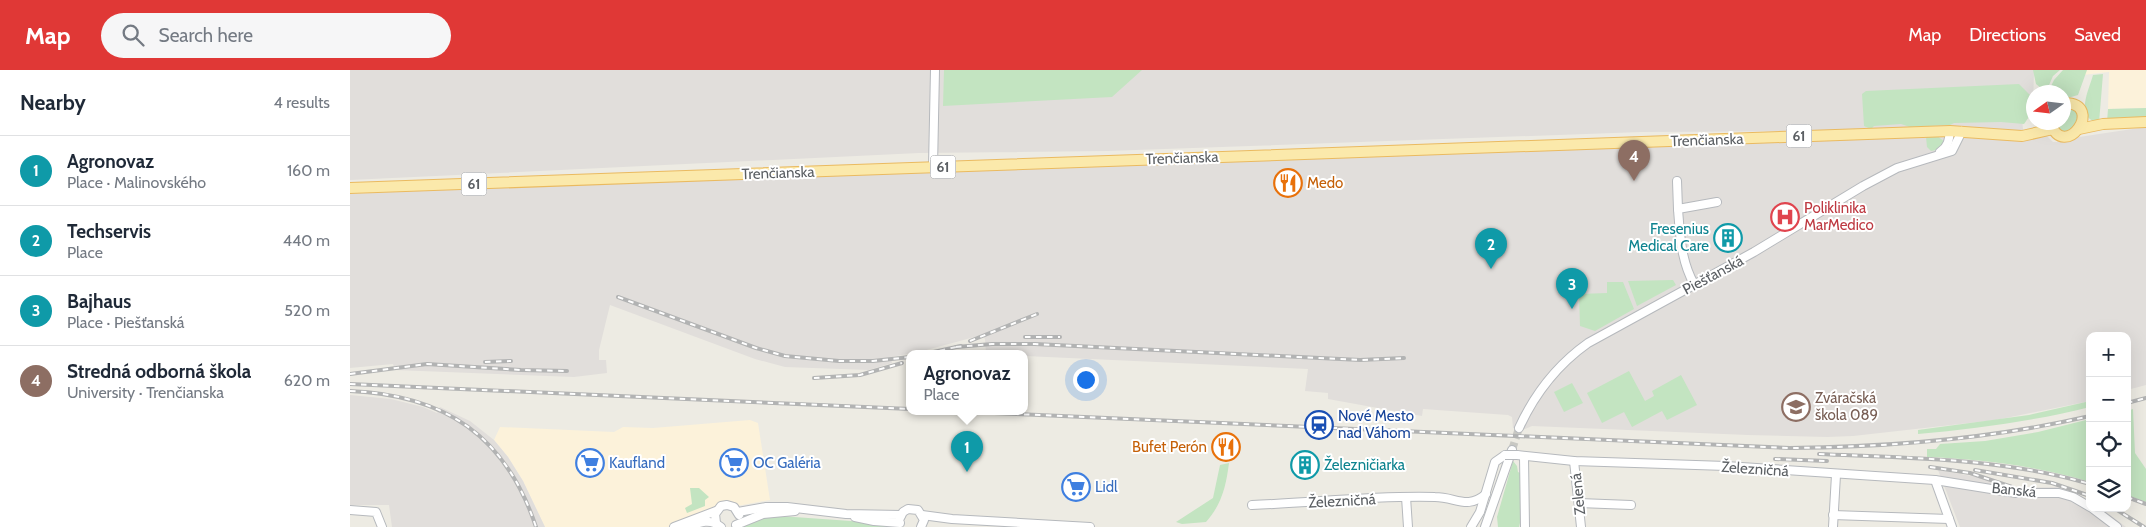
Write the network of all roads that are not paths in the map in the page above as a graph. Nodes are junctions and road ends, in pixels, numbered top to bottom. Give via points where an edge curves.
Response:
1 (935, 70) edge
2 (2071, 105) edge
3 (2082, 117) junction
4 (2146, 122) edge
5 (2096, 125) junction
6 (2080, 129) junction
7 (2030, 130) edge
8 (2054, 130) edge
9 (1950, 131) junction
10 (1962, 131) junction
11 (1935, 156) junction
12 (933, 167) junction
13 (1677, 181) dead end
14 (350, 188) edge
15 (1717, 202) dead end
16 (1678, 209) junction
17 (1694, 284) junction
18 (1520, 428) tunnel mouth
19 (1518, 454) junction
20 (1574, 460) junction
21 (1836, 475) junction
22 (1935, 480) junction
23 (1486, 494) junction
24 (1406, 497) junction
25 (1579, 503) junction
26 (1252, 505) dead end
27 (1631, 505) dead end
28 (2086, 505) edge
29 (350, 510) edge
30 (800, 510) junction
31 (716, 512) junction
32 (738, 512) junction
33 (2096, 512) edge
34 (922, 515) junction
35 (1833, 515) junction
36 (942, 518) junction
37 (1489, 518) junction
38 (901, 522) edge
39 (1951, 523) edge
40 (719, 526) edge
41 (734, 526) edge
42 (922, 526) edge
43 (382, 527) edge
44 (674, 527) edge
45 (689, 527) edge
46 (1090, 527) edge
47 (1408, 527) edge
48 (1471, 527) edge
49 (1485, 527) edge
50 (1492, 527) edge
51 (1525, 527) edge
52 (1582, 527) edge
53 (1833, 527) edge
54 (2117, 527) edge

1 - 12 street
2 - 3 main road via 2076,106
3 - 5 main road
3 - 6 main road
4 - 5 main road, 61
5 - 6 main road, 61
6 - 8 main road, 61 via 2066,136
7 - 10 main road, Trenčianska / 61 via 2015,134
9 - 10 main road, Trenčianska / 61
9 - 11 street via 1945,149
9 - 12 main road, Trenčianska / 61
10 - 11 street, Piešťanská via 1952,151
11 - 17 street, Piešťanská via 1897,168 1863,186
12 - 14 main road, Trenčianska / 61
13 - 16 street
15 - 16 street
16 - 17 street via 1681,248
17 - 18 street, Piešťanská via 1600,336 1568,358 1536,395
19 - 20 street, Železničná
19 - 23 street, Železničná, bridge via 1505,455 1495,462
19 - 37 street
19 - 51 street
20 - 21 street, Železničná
20 - 25 street, Zelená
21 - 22 street, Železničná
21 - 35 street
22 - 28 street, Banská via 2016,494 2059,493
22 - 39 street
23 - 24 street, Železničná via 1474,502
23 - 48 street
24 - 26 street, Železničná
24 - 47 street
25 - 27 street
25 - 52 street, Zelená
29 - 43 street via 376,512
30 - 32 street via 772,507
30 - 38 street
30 - 41 street via 763,514
31 - 32 street via 727,505
31 - 40 street
31 - 44 street
32 - 41 street
33 - 54 street, Banská
34 - 36 street
34 - 38 street via 911,508 905,510
34 - 42 street
35 - 39 street
35 - 53 street
36 - 42 street
36 - 46 street
37 - 49 street
37 - 50 street
40 - 45 street via 706,521

